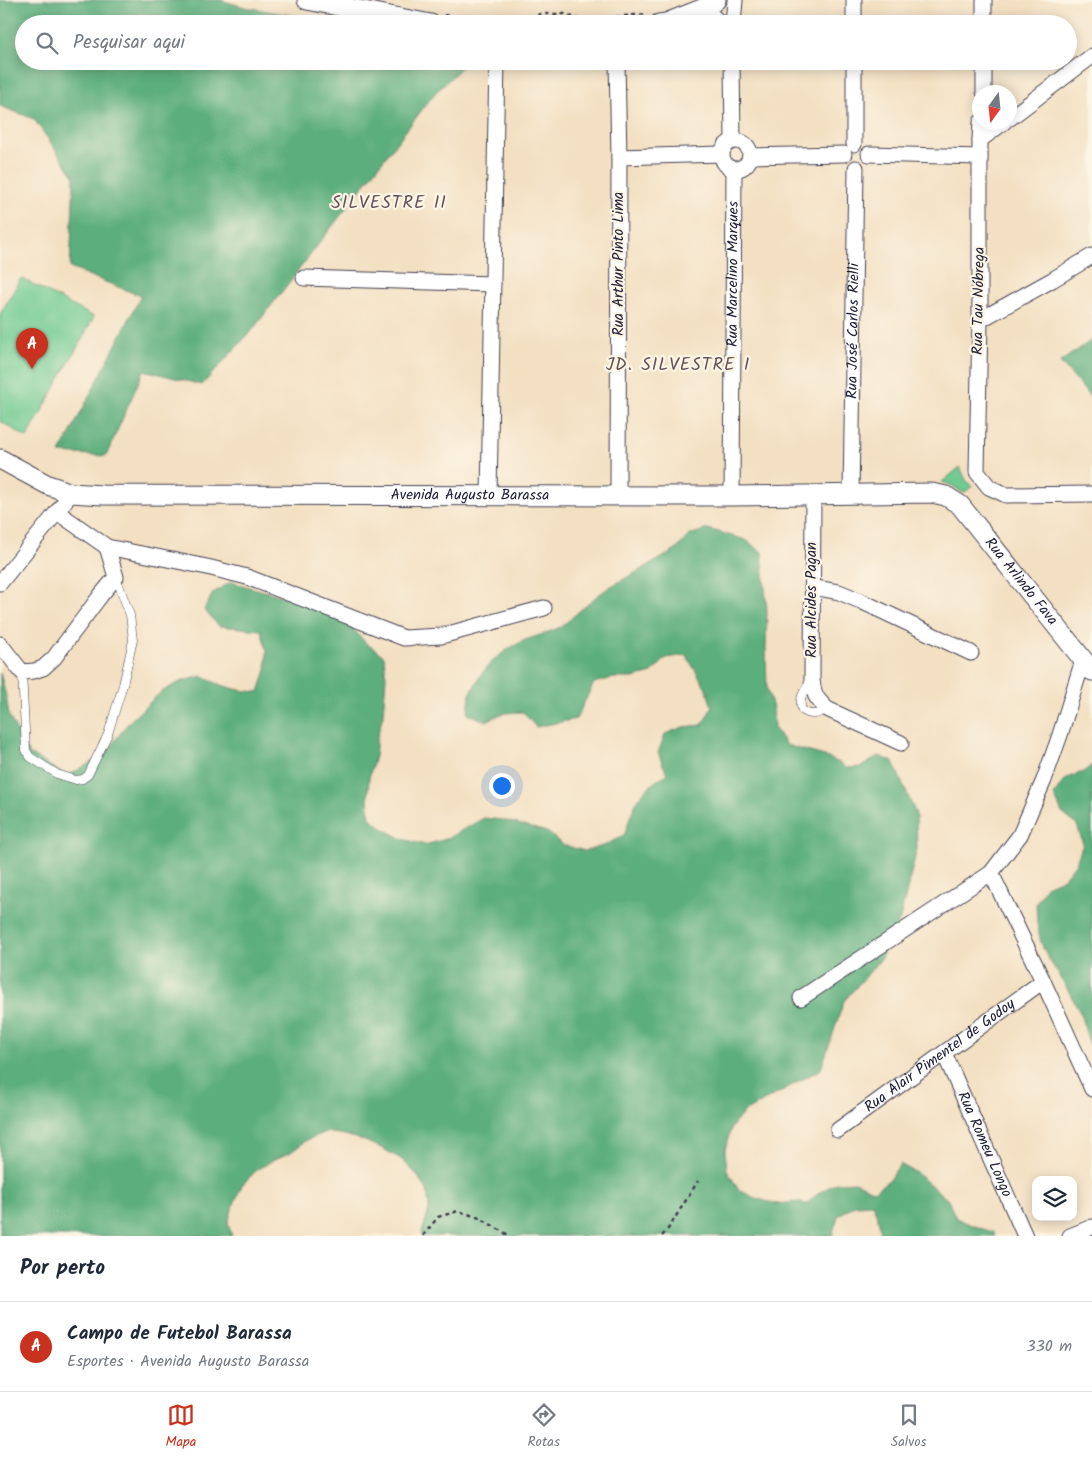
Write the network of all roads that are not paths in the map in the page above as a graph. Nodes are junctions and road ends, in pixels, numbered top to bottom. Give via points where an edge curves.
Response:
1 (307, 0) edge
2 (735, 0) edge
3 (854, 0) edge
4 (984, 0) edge
5 (710, 4) edge
6 (406, 15) edge
7 (685, 15) edge
8 (716, 15) edge
9 (734, 15) edge
10 (854, 15) edge
11 (984, 15) edge
12 (1092, 56) edge
13 (1077, 66) edge
14 (497, 70) edge
15 (617, 70) edge
16 (732, 70) edge
17 (853, 70) edge
18 (984, 70) edge
19 (1072, 70) edge
20 (984, 85) edge
21 (1017, 107) edge
22 (981, 130) edge
23 (993, 130) edge
24 (980, 140) junction
25 (733, 141) junction
26 (849, 149) junction
27 (721, 154) junction
28 (869, 154) junction
29 (750, 156) junction
30 (619, 157) junction
31 (980, 157) junction
32 (856, 168) junction
33 (734, 170) junction
34 (1092, 256) edge
35 (304, 278) dead end
36 (493, 284) junction
37 (980, 320) junction
38 (0, 459) edge
39 (71, 493) junction
40 (1092, 494) edge
41 (852, 495) junction
42 (489, 496) junction
43 (618, 496) junction
44 (732, 496) junction
45 (813, 496) junction
46 (946, 496) joint
47 (58, 512) junction
48 (108, 548) junction
49 (116, 577) junction
50 (0, 582) edge
51 (812, 587) junction
52 (544, 608) dead end
53 (0, 644) edge
54 (971, 654) dead end
55 (1087, 665) edge
56 (22, 672) junction
57 (901, 743) dead end
58 (991, 873) junction
59 (1043, 982) junction
60 (801, 998) dead end
61 (944, 1053) junction
62 (1092, 1089) edge
63 (838, 1130) dead end
64 (1092, 1227) edge
65 (1025, 1236) edge
66 (1070, 1236) edge

1 - 6 street
2 - 9 street
3 - 10 street
4 - 11 street
5 - 7 street
5 - 8 street
12 - 13 street
14 - 36 street
15 - 30 street, Rua Arthur Pinto Lima
16 - 25 street
17 - 26 street
18 - 20 street
19 - 21 street
22 - 24 street, Rua Tau Nóbrega
23 - 24 street
24 - 31 street, Rua Tau Nóbrega
25 - 27 street via 723,148
25 - 29 street via 747,146
26 - 28 street via 860,144
26 - 29 street
26 - 32 street via 845,160
27 - 30 street
27 - 33 street via 724,164
28 - 31 street
28 - 32 street via 866,165
29 - 33 street via 745,166
30 - 43 street, Rua Arthur Pinto Lima
31 - 37 street, Rua Tau Nóbrega
32 - 41 street, Rua José Carlos Rielli
33 - 44 street, Rua Marcelino Marques
34 - 37 street
35 - 36 street
36 - 42 street
37 - 40 street, Rua Tau Nóbrega via 976,472 989,487 1006,495
38 - 39 street, Avenida Augusto Barassa via 48,485
39 - 42 street, Avenida Augusto Barassa
39 - 47 street
41 - 45 street, Avenida Augusto Barassa
41 - 46 street, Avenida Augusto Barassa
42 - 43 street, Avenida Augusto Barassa
43 - 44 street, Avenida Augusto Barassa
44 - 45 street, Avenida Augusto Barassa
45 - 51 street, Rua Alcides Pagan
46 - 55 street, Rua Arlindo Fava via 960,505
47 - 48 street
47 - 50 street
48 - 49 street
48 - 52 street via 248,577 404,638 441,636
49 - 56 street via 54,658 44,668
49 - 56 lane via 130,615 133,640 108,734 83,779 57,774 30,757 26,750
51 - 54 street via 839,592 863,602
51 - 57 street, Rua Alcides Pagan via 814,693 823,705
53 - 56 street
55 - 58 street via 1020,835
58 - 59 street
58 - 60 street
59 - 61 street, Rua Alair Pimentel de Godoy
59 - 62 street
61 - 63 street, Rua Alair Pimentel de Godoy
61 - 65 street, Rua Romeu Longo
64 - 66 street

